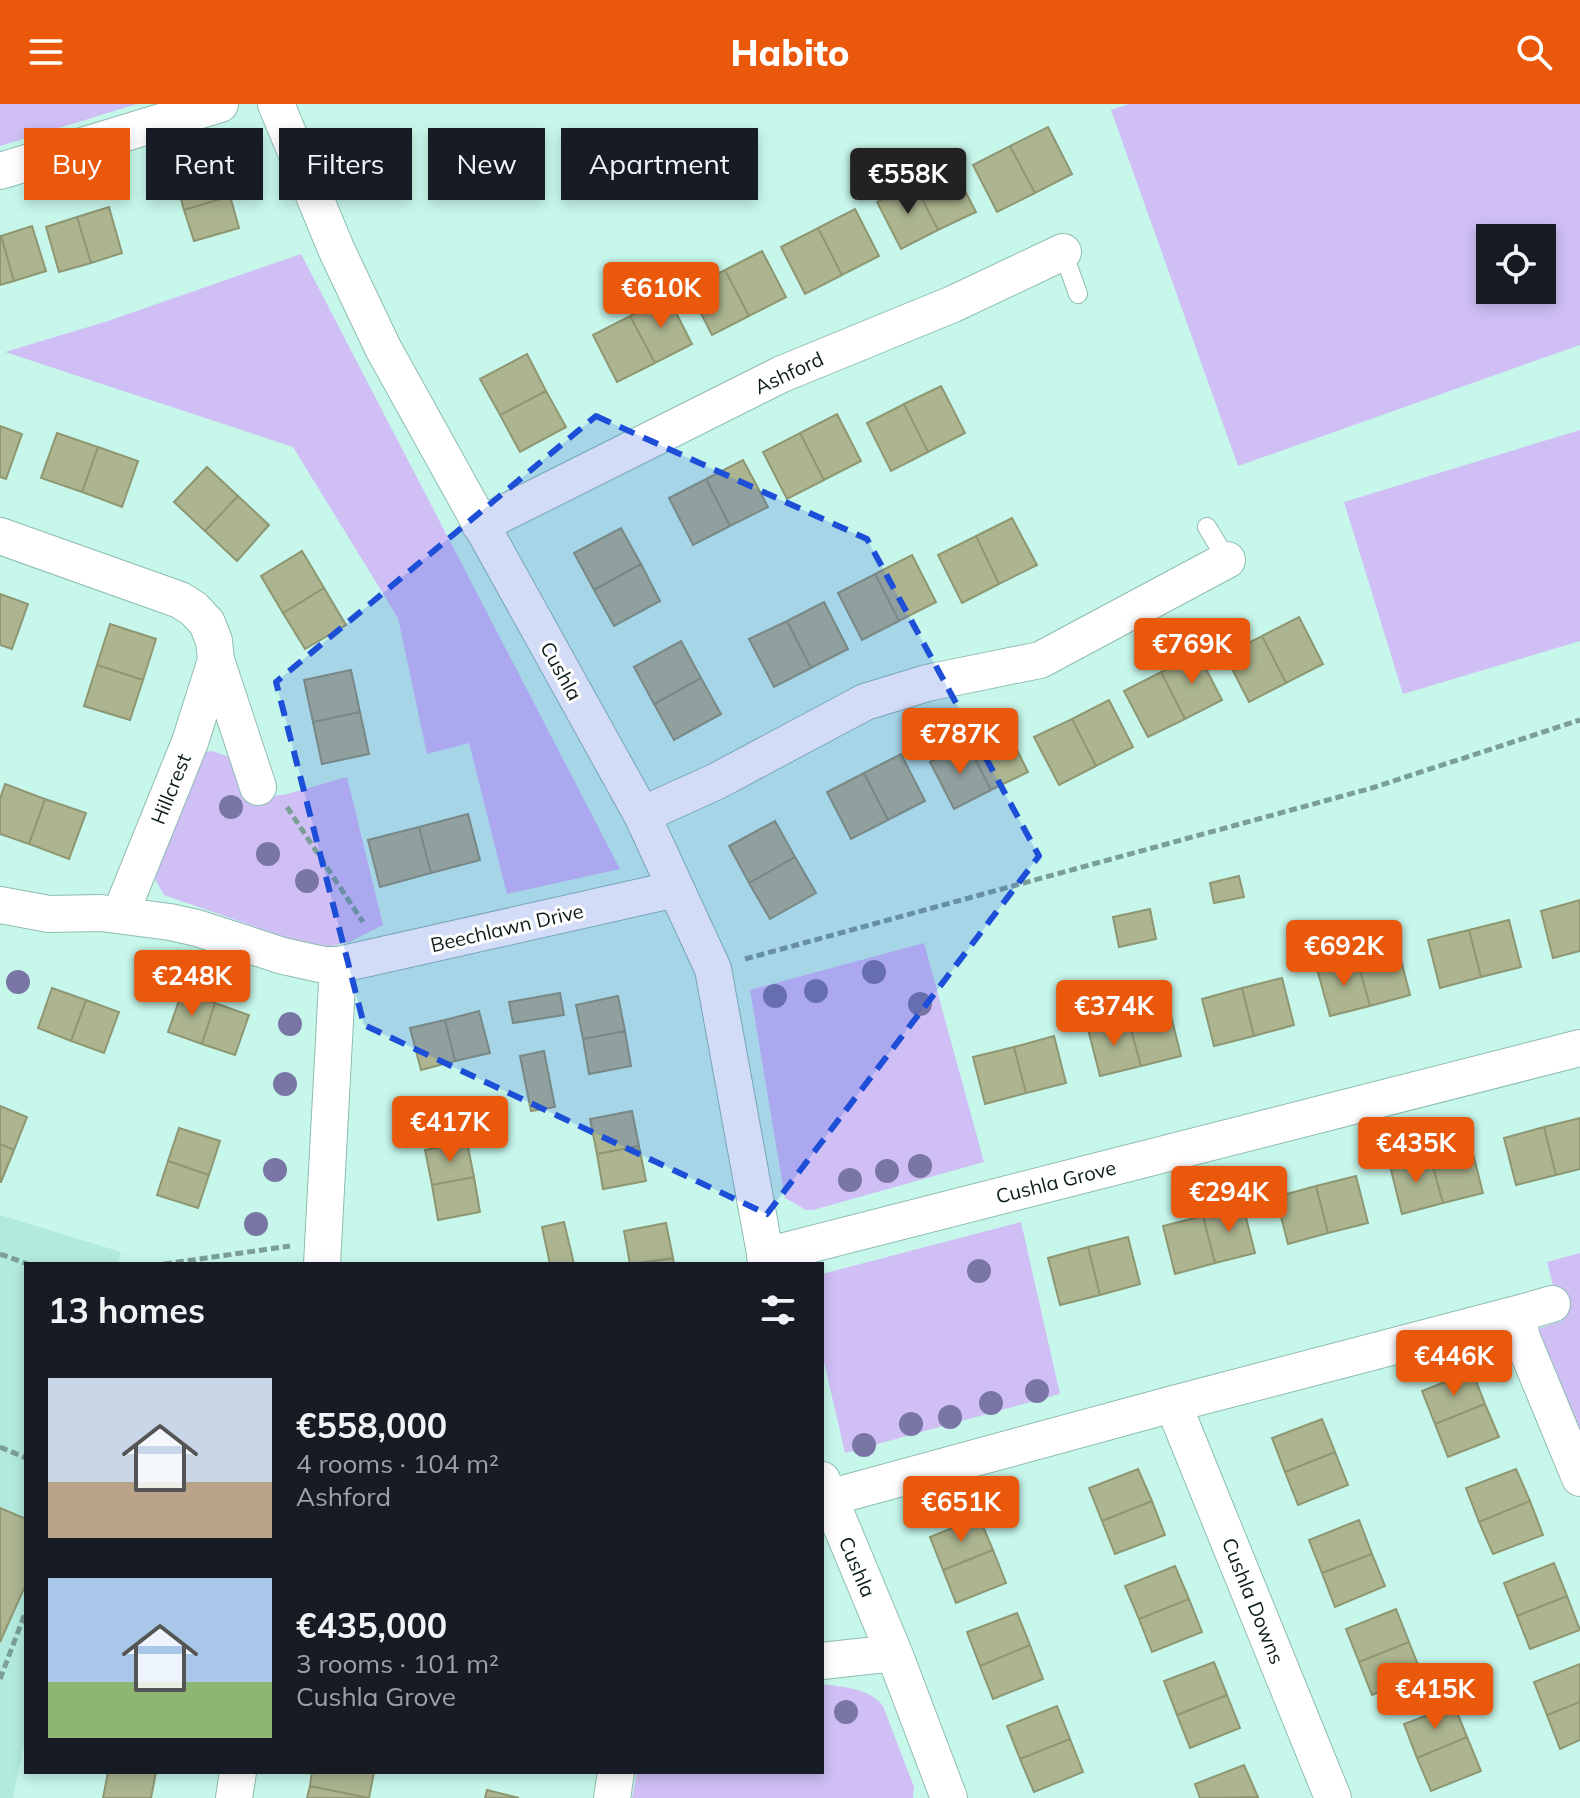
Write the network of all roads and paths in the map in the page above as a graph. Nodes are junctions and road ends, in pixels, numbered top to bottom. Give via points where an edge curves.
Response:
1 (220, 104) edge
2 (276, 104) edge
3 (0, 171) edge
4 (1063, 252) joint
5 (1078, 294) dead end
6 (480, 525) junction
7 (1207, 527) dead end
8 (0, 536) edge
9 (1227, 560) joint
10 (216, 660) junction
11 (1580, 720) edge
12 (258, 787) joint
13 (642, 815) junction
14 (676, 889) junction
15 (0, 905) edge
16 (120, 915) junction
17 (386, 956) junction
18 (338, 965) junction
19 (713, 969) junction
20 (1580, 1048) edge
21 (323, 1253) edge
22 (0, 1254) edge
23 (766, 1260) edge
24 (177, 1262) edge
25 (24, 1263) edge
26 (1552, 1304) dead end
27 (1517, 1314) junction
28 (1173, 1404) junction
29 (0, 1447) edge
30 (24, 1457) edge
31 (1580, 1478) edge
32 (825, 1489) edge
33 (24, 1616) edge
34 (894, 1653) junction
35 (824, 1661) edge
36 (0, 1679) edge
37 (238, 1774) edge
38 (616, 1774) edge
39 (234, 1798) edge
40 (612, 1798) edge
41 (949, 1798) edge
42 (1333, 1798) edge

1 - 3 street
2 - 6 street, Cushla via 383,348
4 - 5 lane, Ashford
4 - 6 street, Ashford via 782,374
6 - 13 street, Cushla
7 - 9 lane
8 - 10 street via 180,600 207,623
9 - 13 street via 1040,660 927,683 865,702
10 - 12 street
10 - 16 street, Hillcrest via 190,742
11 - 19 path via 1372,788
12 - 17 path via 278,793
13 - 14 street, Cushla
14 - 17 street, Beechlawn Drive
14 - 19 street, Cushla
15 - 16 street, Beechlawn Drive via 49,914
16 - 18 street, Beechlawn Drive via 197,928 283,956
17 - 18 street, Beechlawn Drive
18 - 21 street
19 - 23 street, Cushla
20 - 23 street, Cushla Grove
21 - 24 path via 259,1249
22 - 25 path
26 - 27 street
27 - 28 street
27 - 31 street
28 - 32 street
28 - 42 street, Cushla Downs
29 - 30 path
32 - 34 street, Cushla
33 - 36 path
34 - 35 street
34 - 41 street, Cushla
37 - 39 street
38 - 40 street

